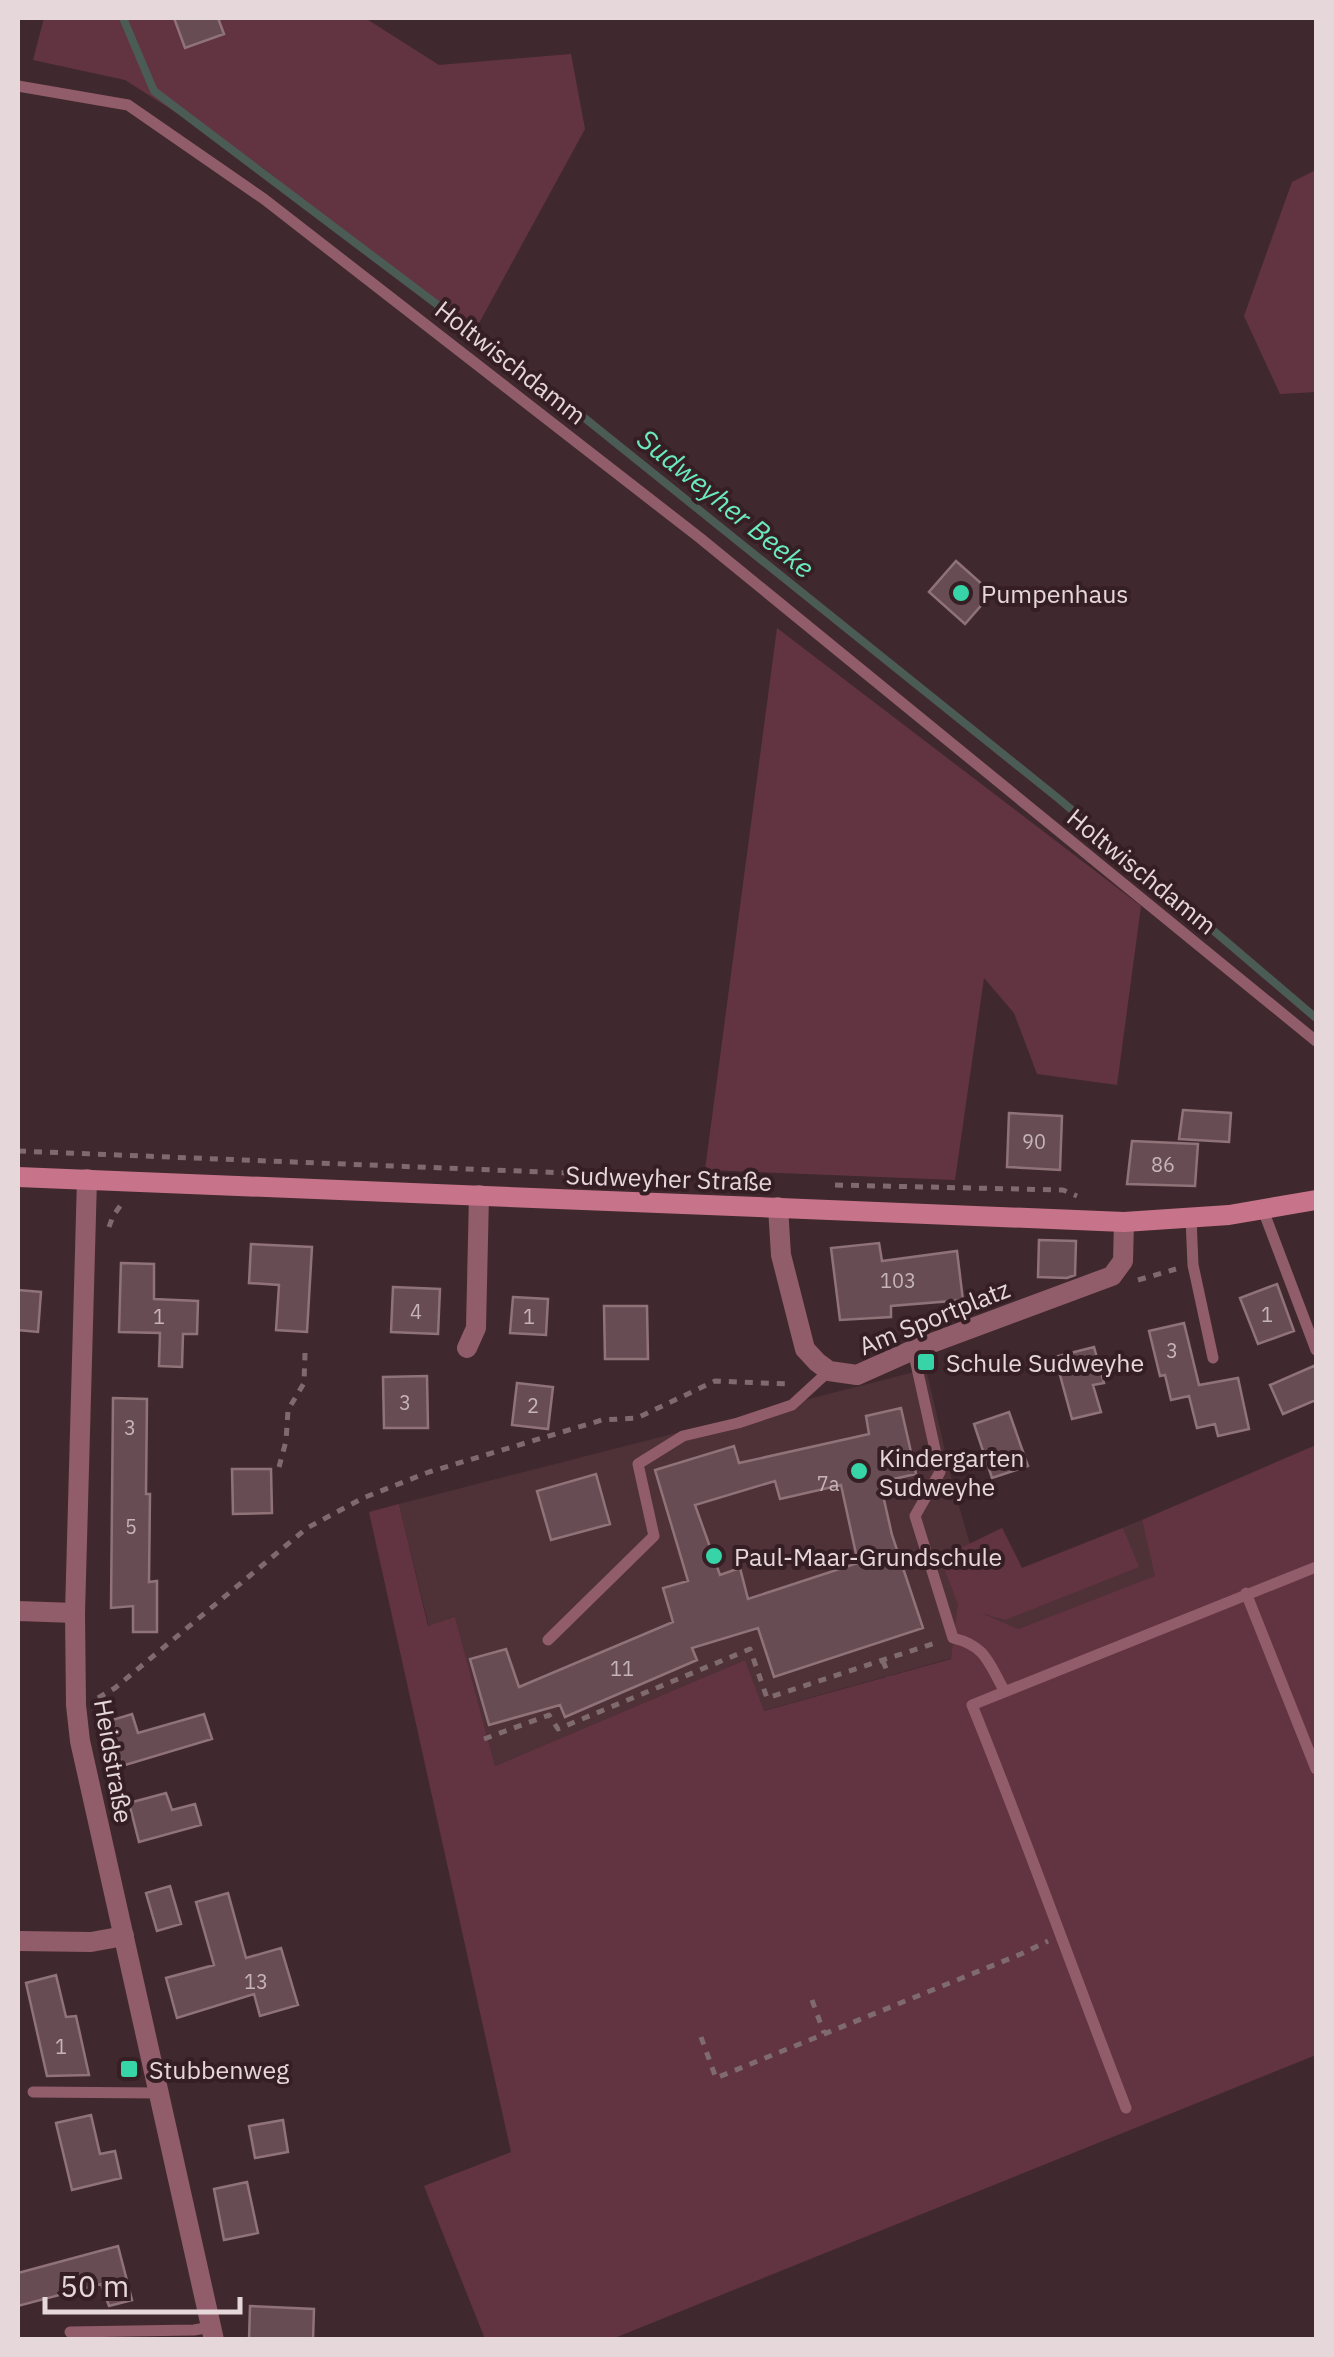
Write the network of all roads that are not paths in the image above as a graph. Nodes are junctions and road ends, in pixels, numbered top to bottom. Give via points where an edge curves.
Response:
1 (18, 86) edge
2 (1316, 1041) edge
3 (18, 1177) edge
4 (88, 1179) junction
5 (479, 1195) junction
6 (1316, 1200) edge
7 (778, 1207) junction
8 (1263, 1210) junction
9 (1191, 1218) junction
10 (1124, 1222) junction
11 (467, 1348) dead end
12 (913, 1350) junction
13 (1316, 1350) edge
14 (1213, 1358) dead end
15 (829, 1371) junction
16 (1316, 1566) edge
17 (1246, 1594) junction
18 (18, 1611) edge
19 (75, 1613) junction
20 (548, 1640) dead end
21 (1004, 1690) junction
22 (1316, 1769) edge
23 (124, 1936) junction
24 (18, 1941) edge
25 (33, 2092) dead end
26 (157, 2093) junction
27 (1126, 2108) dead end
28 (70, 2332) dead end
29 (212, 2333) edge

1 - 2 lane, Holtwischdamm via 128,105 264,198 700,538
3 - 4 main road, Sudweyher Straße
4 - 5 main road, Sudweyher Straße
4 - 19 street, Heidstraße
5 - 7 main road, Sudweyher Straße
5 - 11 street via 476,1328
6 - 8 main road, Sudweyher Straße
7 - 10 main road, Sudweyher Straße
7 - 15 street via 781,1255 805,1349
8 - 9 main road, Sudweyher Straße
8 - 13 lane
9 - 10 main road, Sudweyher Straße
9 - 14 lane
10 - 12 street, Am Sportplatz via 1123,1260 1112,1276
12 - 15 street, Am Sportplatz via 857,1374
12 - 21 lane via 940,1472 915,1516 952,1638 973,1643
15 - 20 lane via 792,1405 684,1436 638,1464 654,1536
16 - 17 lane
17 - 21 lane
17 - 22 lane
18 - 19 street
19 - 23 street, Heidstraße via 80,1741
21 - 27 lane via 972,1705
23 - 24 street
23 - 26 street, Heidstraße
25 - 26 lane
26 - 29 street, Heidstraße
28 - 29 lane

